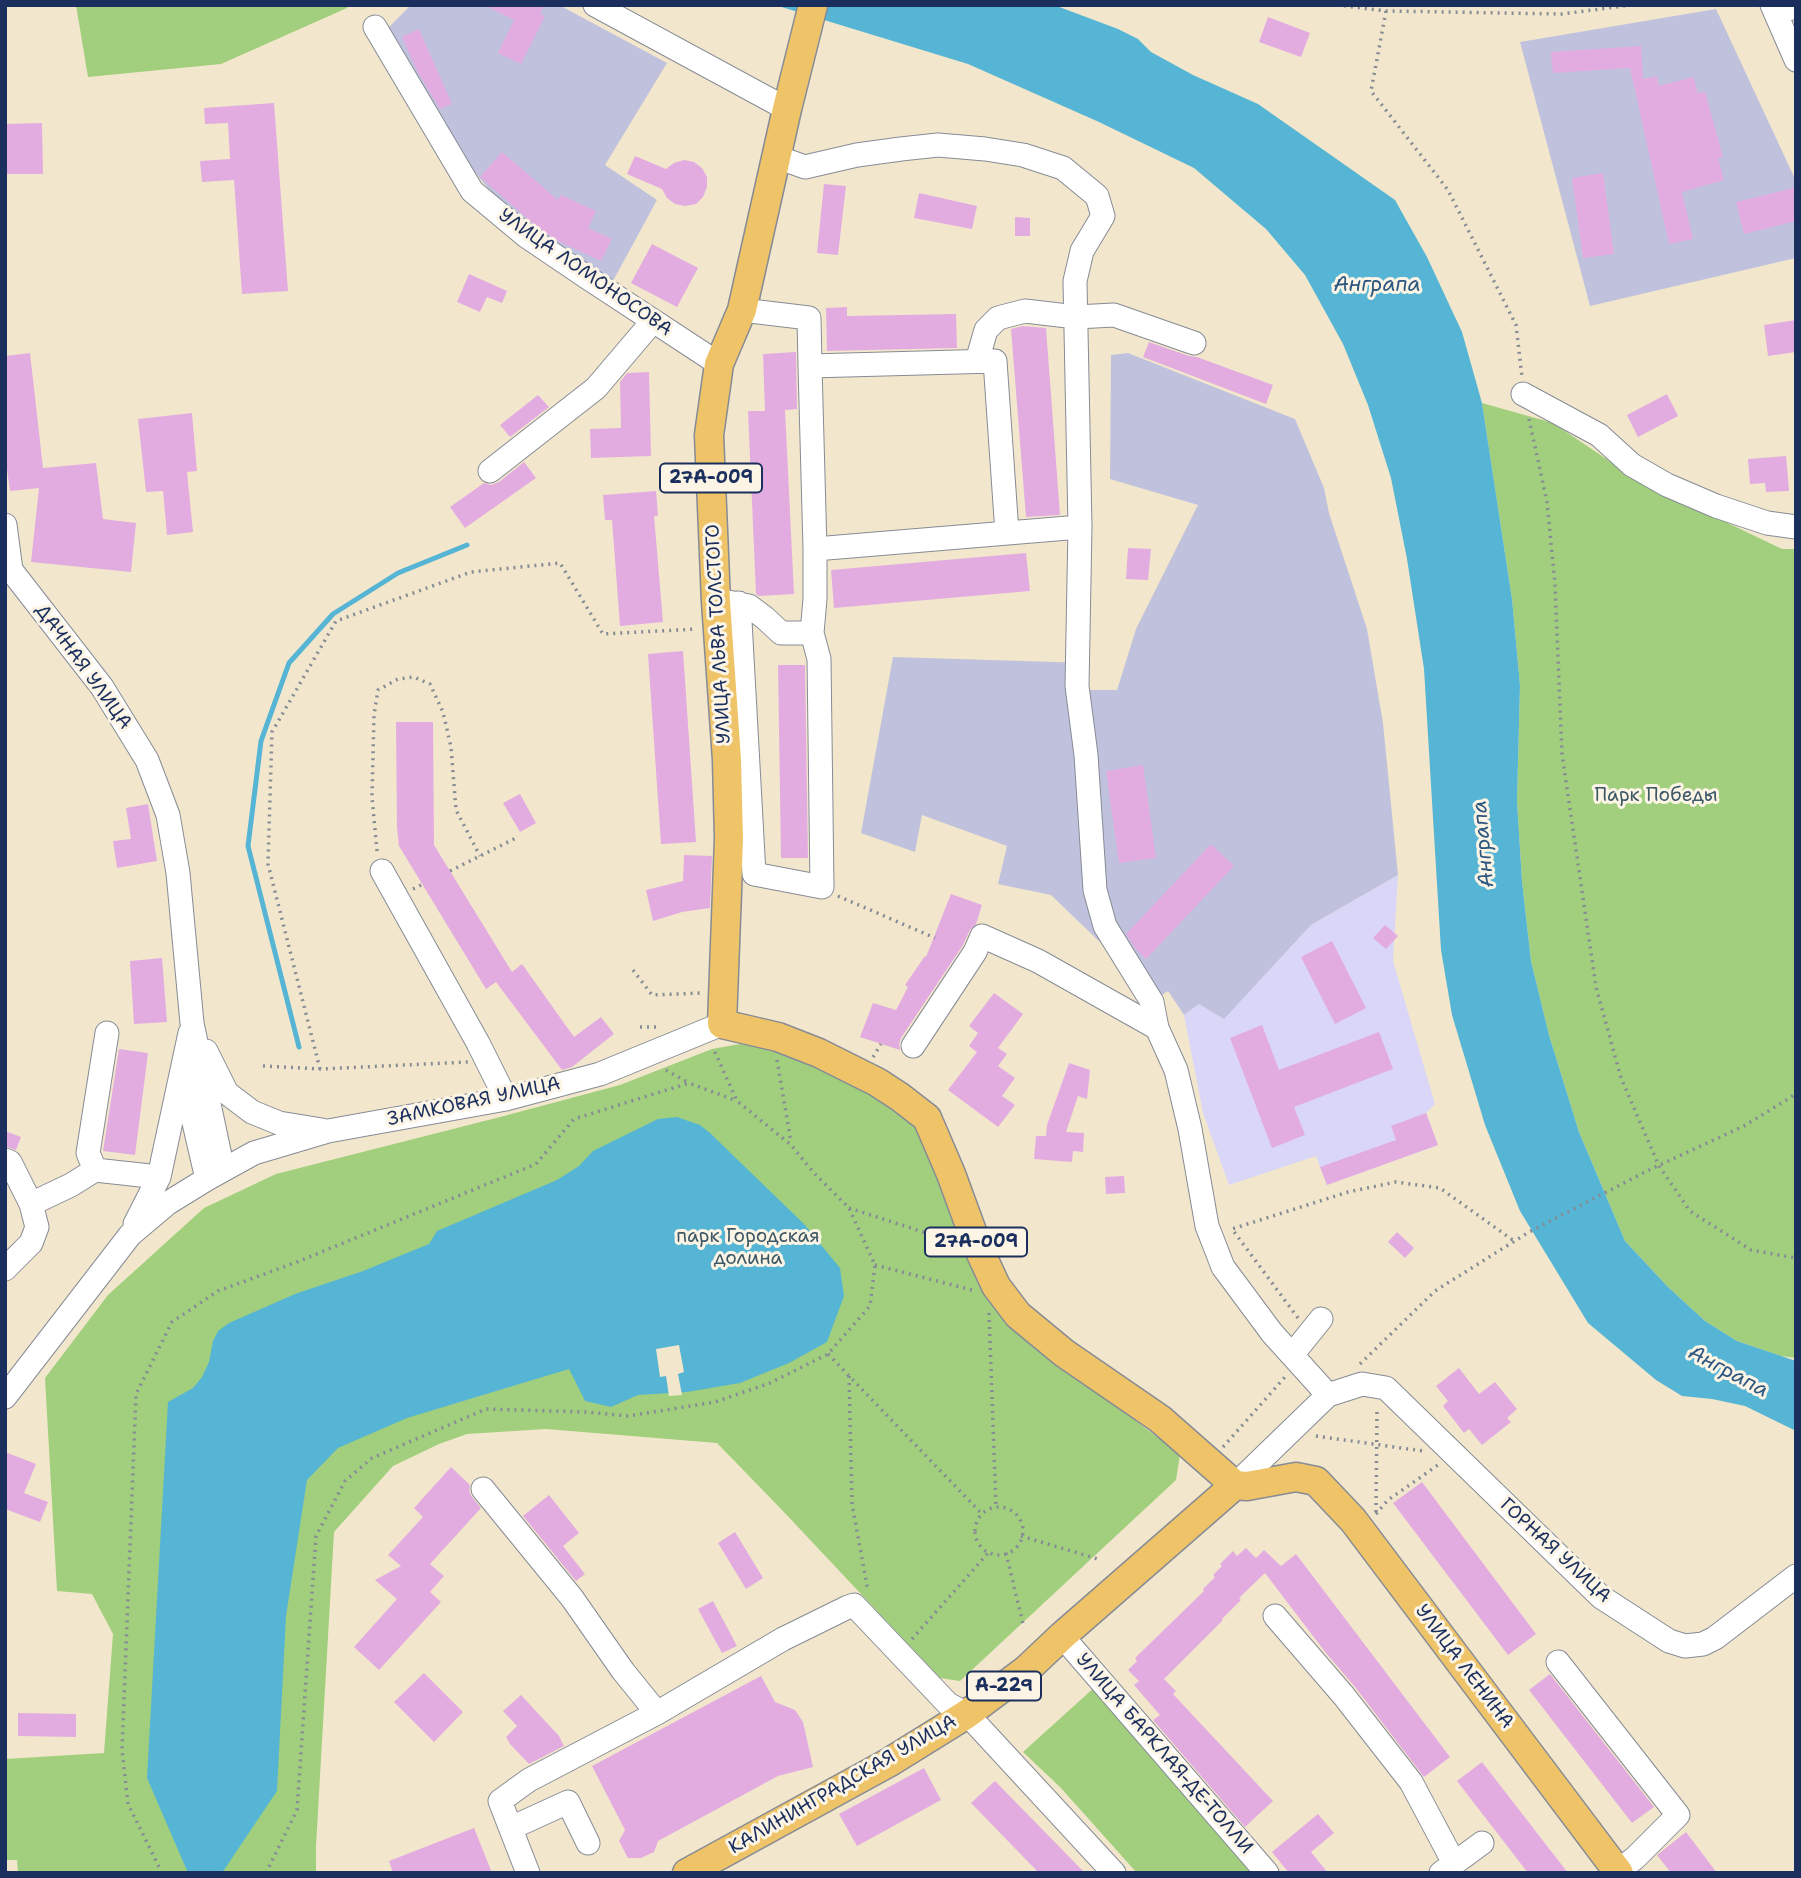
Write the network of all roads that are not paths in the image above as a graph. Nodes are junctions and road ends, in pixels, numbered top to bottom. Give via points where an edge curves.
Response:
1 (595, 5) edge
2 (813, 5) edge
3 (1781, 8) edge
4 (375, 27) dead end
5 (1796, 60) edge
6 (787, 109) junction
7 (777, 157) junction
8 (742, 310) junction
9 (1076, 317) junction
10 (653, 321) junction
11 (1194, 343) dead end
12 (977, 362) junction
13 (719, 364) junction
14 (810, 366) junction
15 (1523, 394) road end
16 (490, 471) dead end
17 (5, 525) edge
18 (1080, 527) junction
19 (1796, 527) edge
20 (1007, 533) junction
21 (814, 549) junction
22 (8, 567) edge
23 (725, 611) junction
24 (812, 633) junction
25 (382, 871) road end
26 (192, 1023) junction
27 (1157, 1028) junction
28 (107, 1033) dead end
29 (718, 1037) junction
30 (913, 1046) dead end
31 (506, 1099) junction
32 (328, 1131) junction
33 (5, 1160) edge
34 (95, 1170) junction
35 (215, 1174) junction
36 (159, 1177) junction
37 (31, 1204) junction
38 (130, 1235) junction
39 (5, 1269) edge
40 (1315, 1326) road end
41 (1295, 1359) junction
42 (1328, 1395) junction
43 (5, 1397) edge
44 (1235, 1485) junction
45 (483, 1489) dead end
46 (1796, 1576) edge
47 (1275, 1616) dead end
48 (1062, 1636) junction
49 (1558, 1661) dead end
50 (657, 1713) junction
51 (967, 1714) junction
52 (511, 1828) junction
53 (588, 1843) dead end
54 (1482, 1843) dead end
55 (1447, 1868) edge
56 (1619, 1872) edge
57 (528, 1873) edge
58 (687, 1873) edge
59 (1114, 1873) edge
60 (1267, 1873) edge

1 - 6 street
2 - 6 main road, УЛИЦА ЛЬВА ТОЛСТОГО / 27А-009
3 - 5 street
4 - 10 street, УЛИЦА ЛОМОНОСОВА via 472,191 526,236
6 - 7 main road, УЛИЦА ЛЬВА ТОЛСТОГО / 27А-009
7 - 8 main road, УЛИЦА ЛЬВА ТОЛСТОГО / 27А-009
7 - 9 street via 805,167 938,145 1023,155 1063,168 1097,196 1103,216 1082,251 1075,281
8 - 13 main road, УЛИЦА ЛЬВА ТОЛСТОГО / 27А-009
8 - 14 street via 809,318
9 - 11 street via 1114,315
9 - 12 street via 1025,311 998,318 986,330
9 - 18 street
10 - 13 street, УЛИЦА ЛОМОНОСОВА
10 - 16 street via 596,388
12 - 14 street
12 - 20 street via 995,361
13 - 23 main road, УЛИЦА ЛЬВА ТОЛСТОГО / 27А-009 via 709,435
14 - 21 street
15 - 19 street via 1598,435 1632,464 1667,485 1767,523
17 - 22 street
18 - 20 street
18 - 27 street via 1077,686 1095,890 1105,926 1152,1002
20 - 21 street
21 - 24 street
22 - 26 street, ДАЧНАЯ УЛИЦА via 102,687 147,760 168,816 178,873
23 - 24 street via 749,606 781,633
23 - 24 street via 754,874 822,887 819,659
23 - 29 main road, УЛИЦА ЛЬВА ТОЛСТОГО / 27А-009 via 729,839
25 - 31 street
26 - 32 street, ДАЧНАЯ УЛИЦА via 227,1093 252,1112 279,1123
26 - 35 street, ДАЧНАЯ УЛИЦА via 191,1110
26 - 36 street, ДАЧНАЯ УЛИЦА
27 - 30 street via 1038,961 982,936
27 - 41 street via 1176,1070 1207,1226 1223,1267
28 - 34 street via 88,1153
29 - 31 street, ЗАМКОВАЯ УЛИЦА
29 - 44 main road, 27А-009 via 778,1037 877,1082 927,1118 986,1266 1018,1315 1160,1419
31 - 32 street, ЗАМКОВАЯ УЛИЦА
32 - 35 street, ЗАМКОВАЯ УЛИЦА via 254,1153
33 - 37 street
34 - 36 street
34 - 37 street
35 - 38 street, ДАЧНАЯ УЛИЦА via 168,1203
36 - 38 street, ДАЧНАЯ УЛИЦА
37 - 39 street via 37,1227 31,1242
38 - 43 street, ДАЧНАЯ УЛИЦА
40 - 41 street
41 - 42 street
42 - 44 street
42 - 46 street, ГОРНАЯ УЛИЦА via 1362,1384 1386,1388 1601,1597 1669,1641 1685,1646 1715,1638
44 - 48 main road, КАЛИНИНГРАДСКАЯ УЛИЦА / А-229
44 - 56 main road, УЛИЦА ЛЕНИНА via 1296,1477 1316,1481 1353,1520
45 - 50 street
47 - 55 street via 1411,1782
48 - 51 main road, КАЛИНИНГРАДСКАЯ УЛИЦА / А-229
48 - 60 street, УЛИЦА БАРКЛАЯ-ДЕ-ТОЛЛИ
49 - 56 street via 1678,1815
50 - 51 street via 783,1639 854,1605 948,1704
50 - 52 street via 529,1780 500,1801
51 - 58 main road, КАЛИНИНГРАДСКАЯ УЛИЦА / А-229 via 888,1763
51 - 59 street
52 - 53 street via 568,1802
52 - 57 street
54 - 55 street

